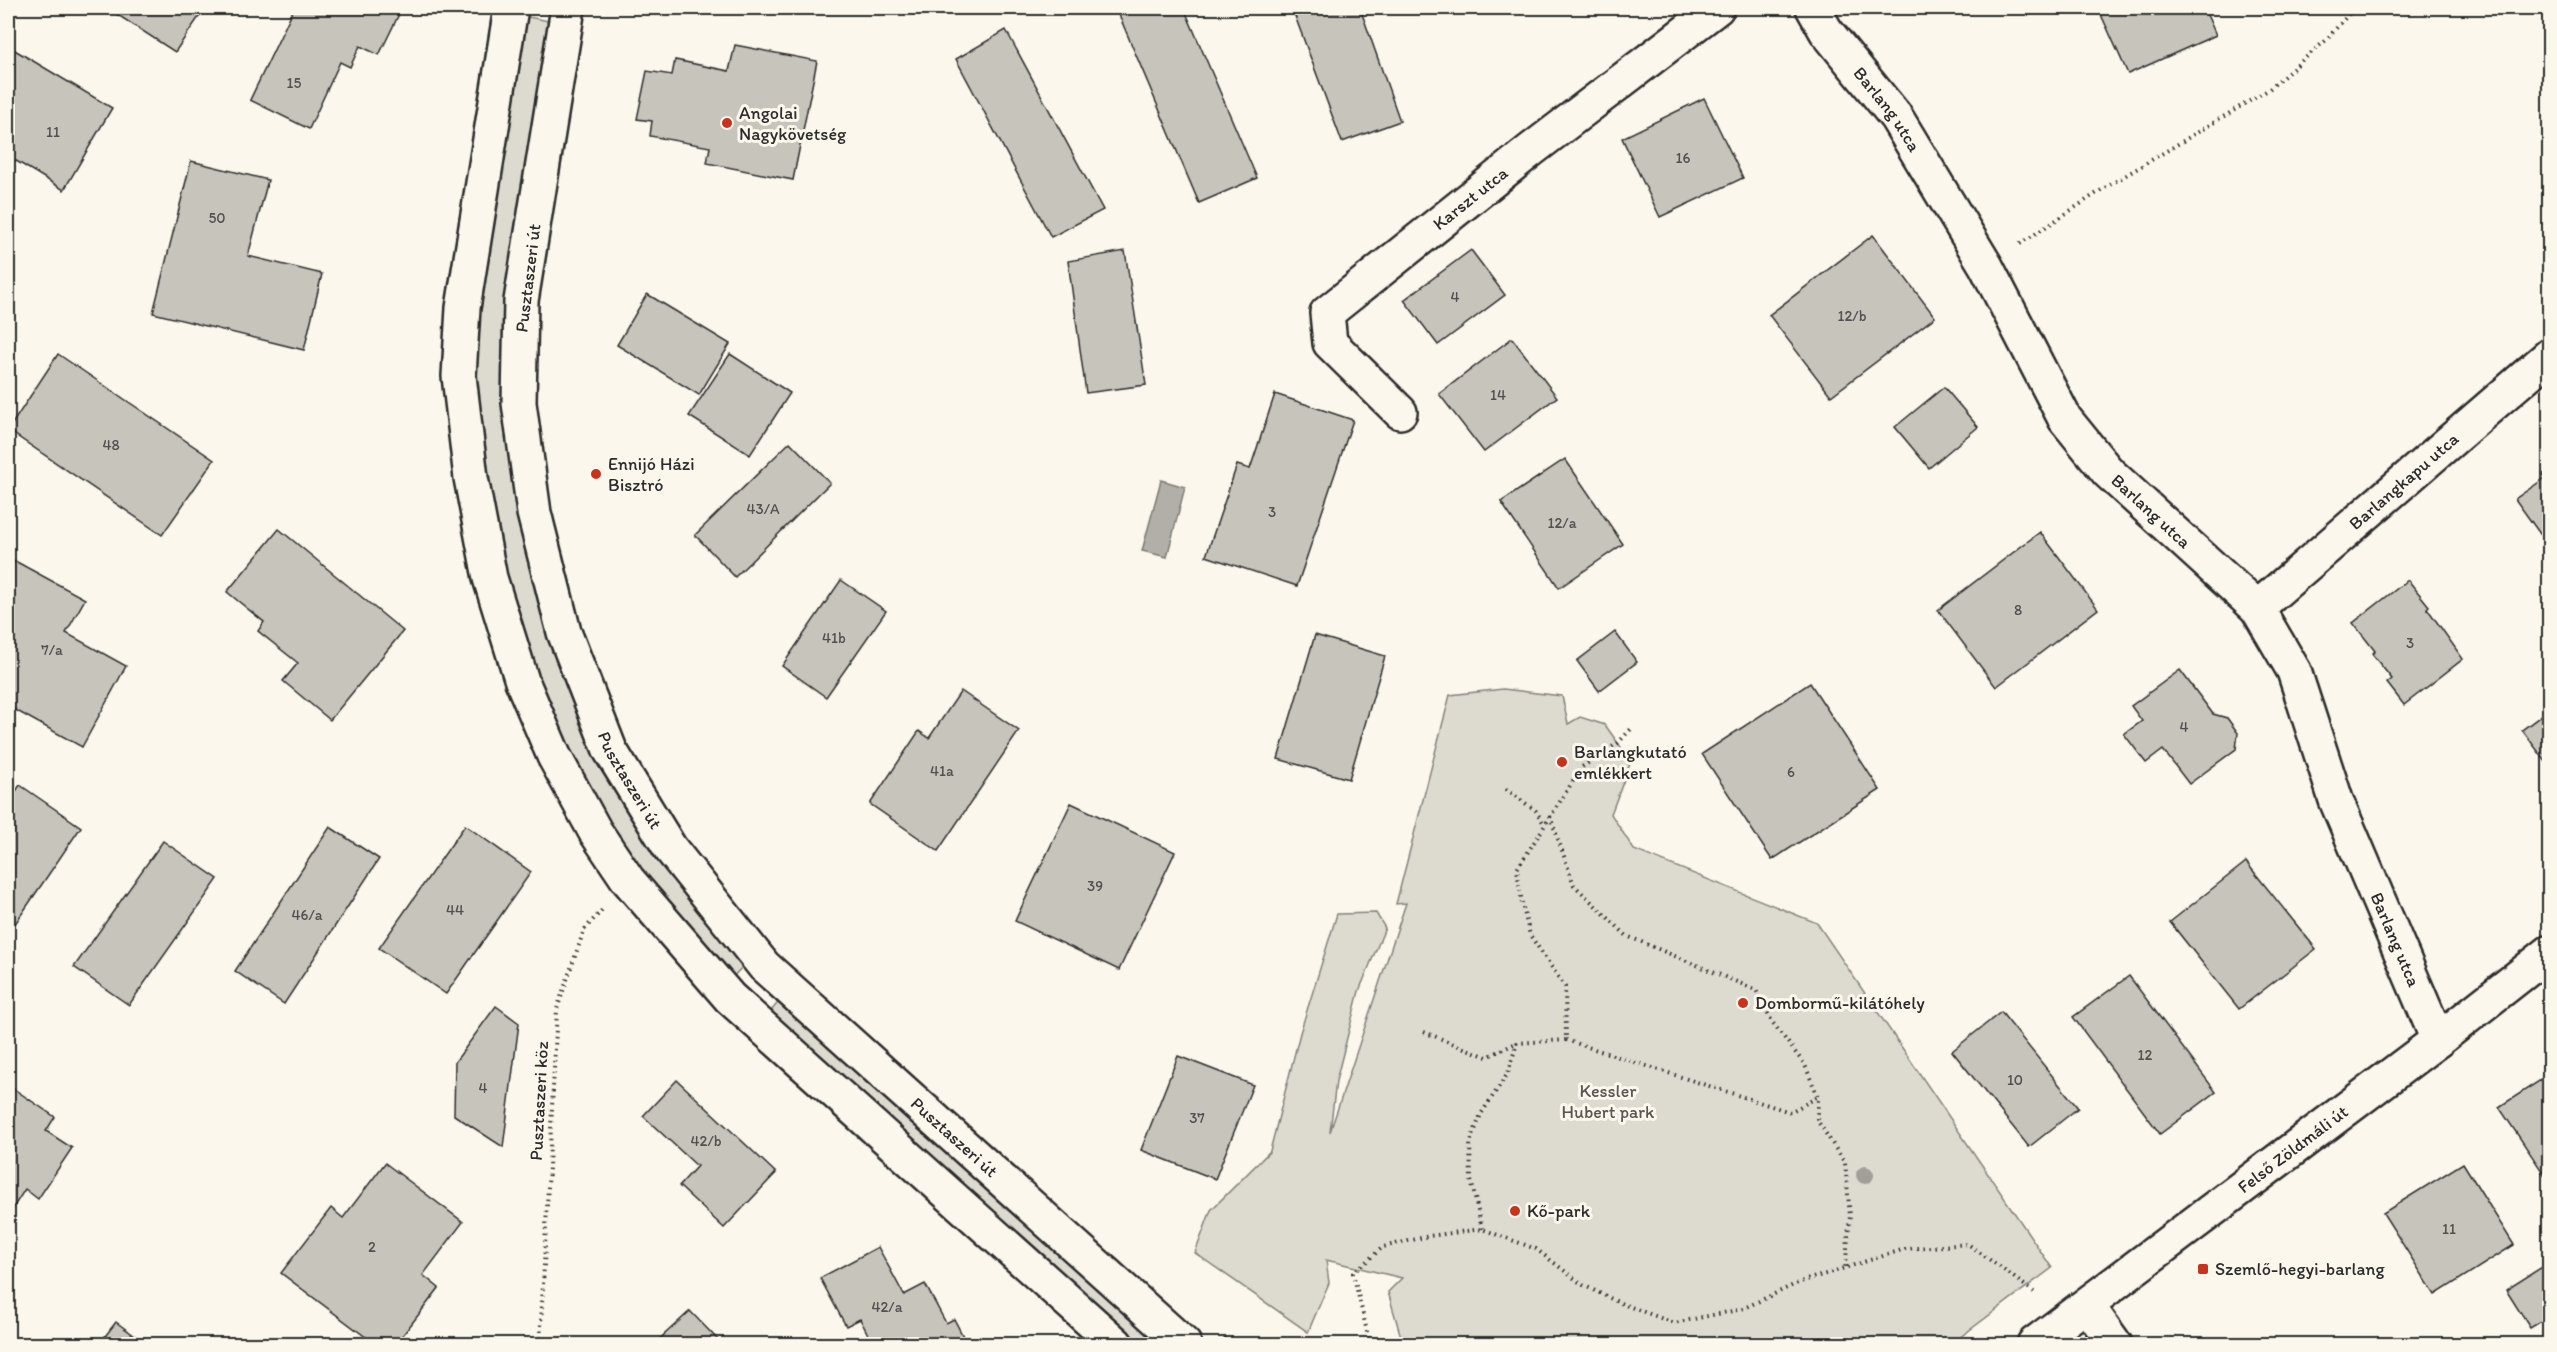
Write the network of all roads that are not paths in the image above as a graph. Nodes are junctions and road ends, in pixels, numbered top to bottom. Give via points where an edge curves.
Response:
1 (511, 8) edge
2 (568, 8) edge
3 (1717, 8) edge
4 (1813, 8) edge
5 (2550, 355) edge
6 (1400, 412) dead end
7 (2257, 608) junction
8 (2550, 952) edge
9 (764, 966) junction
10 (730, 998) junction
11 (2438, 1040) junction
12 (2087, 1305) junction
13 (1116, 1344) edge
14 (1184, 1344) edge
15 (2034, 1344) edge
16 (2115, 1344) edge

1 - 10 street via 463,308 459,376 471,478 490,578 522,681 554,756 595,831 628,880
2 - 9 street, Pusztaszeri út via 521,301 519,403 534,513 564,632 610,750 670,848
3 - 6 street, Karszt utca via 1327,313 1330,344
4 - 7 street, Barlang utca via 1826,31 1896,117 1986,266 2064,419 2108,472
5 - 7 street, Barlangkapu utca
7 - 11 street, Barlang utca via 2294,671 2336,800
8 - 11 street, Felső Zöldmáli út
9 - 10 street
9 - 14 street, Pusztaszeri út
10 - 13 street
11 - 12 street, Felső Zöldmáli út
12 - 15 street, Felső Zöldmáli út
12 - 16 street

